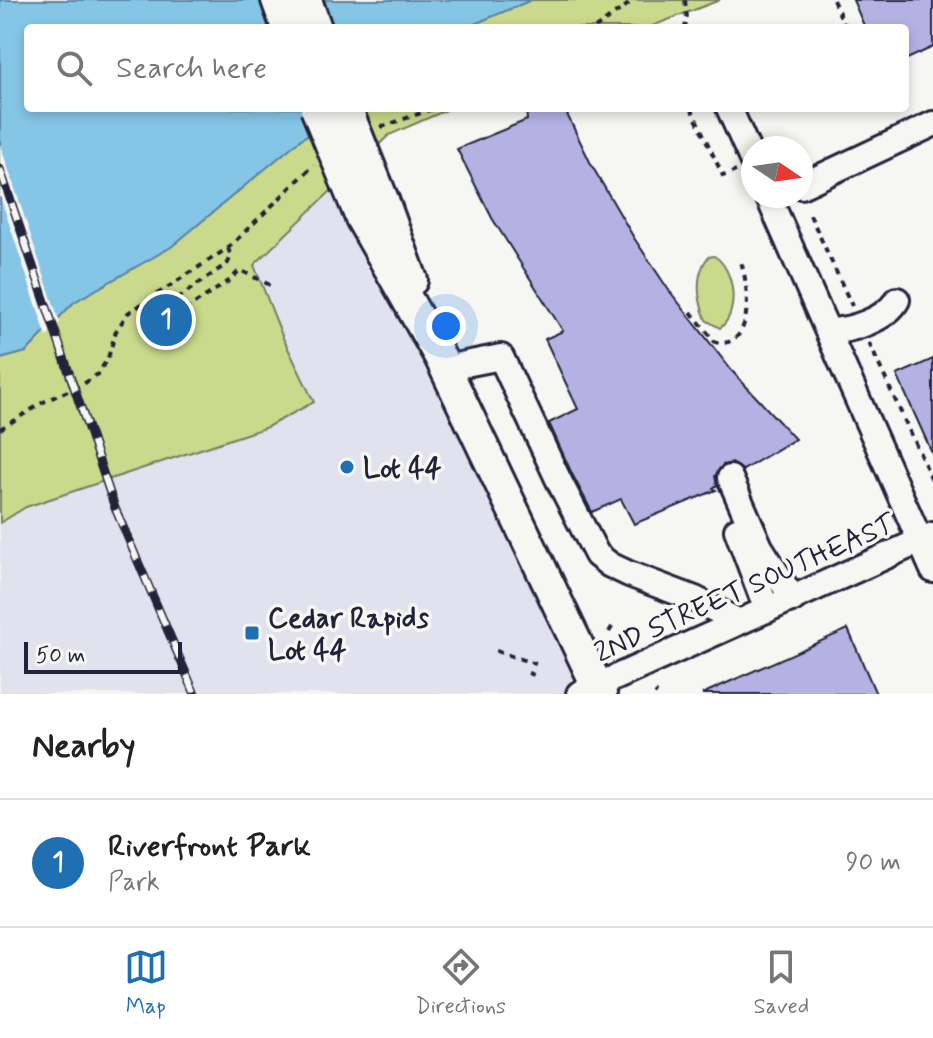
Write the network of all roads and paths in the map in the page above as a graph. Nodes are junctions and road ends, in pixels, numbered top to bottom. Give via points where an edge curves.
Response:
1 (277, 0) edge
2 (306, 0) edge
3 (634, 0) edge
4 (685, 0) edge
5 (833, 0) edge
6 (286, 24) edge
7 (315, 24) edge
8 (601, 24) edge
9 (686, 24) edge
10 (844, 24) edge
11 (318, 112) edge
12 (347, 112) edge
13 (424, 112) edge
14 (693, 112) edge
15 (730, 112) edge
16 (933, 124) edge
17 (376, 130) dead end
18 (741, 151) edge
19 (324, 158) dead end
20 (741, 168) edge
21 (813, 180) edge
22 (777, 208) edge
23 (372, 209) junction
24 (810, 215) dead end
25 (228, 248) junction
26 (741, 262) dead end
27 (270, 285) dead end
28 (691, 312) dead end
29 (858, 318) junction
30 (828, 331) junction
31 (442, 363) junction
32 (0, 429) edge
33 (933, 482) edge
34 (927, 538) edge
35 (933, 570) edge
36 (793, 599) junction
37 (767, 610) junction
38 (739, 622) junction
39 (614, 624) dead end
40 (609, 632) dead end
41 (496, 651) dead end
42 (539, 665) dead end
43 (528, 673) dead end
44 (537, 676) dead end
45 (592, 691) edge

1 - 6 main road
2 - 7 main road
3 - 8 path
4 - 9 path
5 - 10 path
11 - 23 main road, bridge
12 - 23 main road, bridge
13 - 17 path
14 - 20 path via 723,176
15 - 18 street
16 - 21 street
19 - 25 path
22 - 30 street
23 - 31 main road
24 - 29 path
25 - 27 path via 228,263 171,303 175,314 240,270
25 - 32 path via 128,313 104,367 92,380
26 - 28 path via 747,277 747,311 735,337 715,342
29 - 30 street via 841,318
29 - 33 path
30 - 34 street
31 - 38 street via 501,357 597,555
31 - 45 main road
34 - 35 street
34 - 36 street, 2ND STREET SOUTHEAST
36 - 37 street, 2ND STREET SOUTHEAST
36 - 37 street via 724,480
37 - 38 street, 2ND STREET SOUTHEAST
38 - 45 street, 2ND STREET SOUTHEAST
39 - 40 path
41 - 42 path
43 - 44 path

